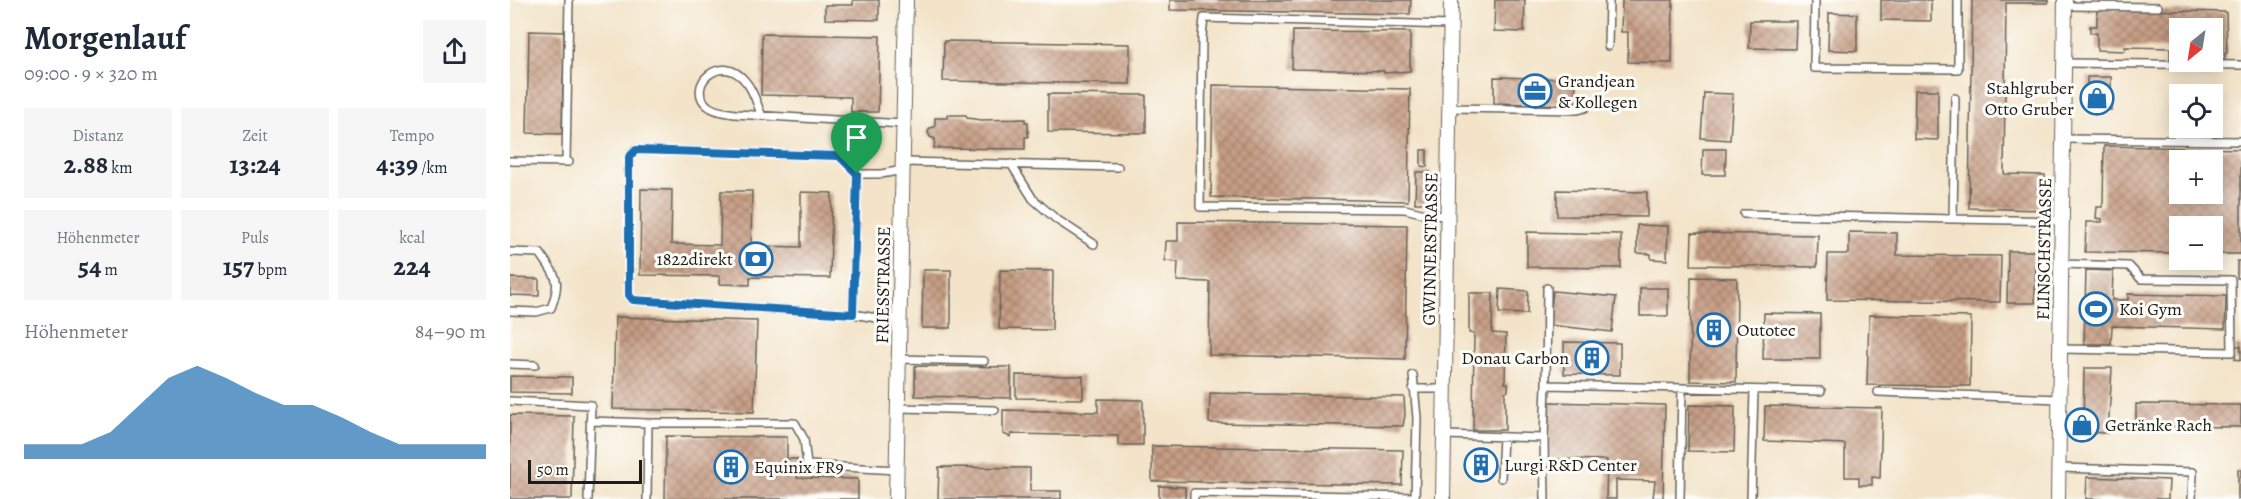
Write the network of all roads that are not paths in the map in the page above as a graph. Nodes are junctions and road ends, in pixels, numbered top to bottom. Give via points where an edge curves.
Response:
1 (568, 0) edge
2 (906, 0) edge
3 (1451, 0) edge
4 (1609, 0) edge
5 (1815, 0) edge
6 (1958, 0) edge
7 (2065, 3) edge
8 (2158, 7) dead end
9 (1451, 25) junction
10 (1608, 46) dead end
11 (2064, 63) junction
12 (2241, 65) edge
13 (1955, 98) dead end
14 (1450, 108) junction
15 (1585, 108) dead end
16 (762, 116) junction
17 (904, 124) junction
18 (2064, 139) junction
19 (2241, 141) edge
20 (510, 161) edge
21 (1011, 164) junction
22 (903, 166) junction
23 (1118, 167) dead end
24 (857, 174) junction
25 (1744, 214) dead end
26 (1448, 216) junction
27 (1953, 219) junction
28 (2062, 221) junction
29 (1094, 244) dead end
30 (510, 252) edge
31 (2061, 264) junction
32 (1547, 288) dead end
33 (510, 310) edge
34 (853, 314) junction
35 (900, 322) junction
36 (2060, 349) junction
37 (899, 359) junction
38 (984, 361) dead end
39 (510, 364) edge
40 (535, 365) dead end
41 (1413, 375) dead end
42 (1546, 385) junction
43 (1682, 388) junction
44 (1413, 389) junction
45 (1445, 389) junction
46 (1754, 390) junction
47 (1821, 391) dead end
48 (1878, 392) dead end
49 (2060, 399) junction
50 (510, 401) edge
51 (898, 408) junction
52 (995, 410) dead end
53 (590, 422) junction
54 (648, 423) junction
55 (1444, 435) junction
56 (1503, 437) junction
57 (1544, 438) junction
58 (2059, 468) junction
59 (897, 470) junction
60 (1502, 478) dead end
61 (1415, 498) edge
62 (588, 499) edge
63 (647, 499) edge
64 (896, 499) edge
65 (1194, 499) edge
66 (1443, 499) edge
67 (1545, 499) edge
68 (1680, 499) edge
69 (1750, 499) edge
70 (2058, 499) edge
71 (2192, 499) edge

1 - 20 lane via 568,162
2 - 17 street, FRIESSTRASSE
3 - 9 street, GWINNERSTRASSE
4 - 10 lane
5 - 6 lane via 1814,68 1958,69
7 - 8 lane
7 - 11 street, FLINSCHSTRASSE
9 - 14 street, GWINNERSTRASSE
9 - 26 lane via 1204,18 1202,37 1200,207 1405,209 1429,216
11 - 12 lane
11 - 18 street, FLINSCHSTRASSE
13 - 27 lane
14 - 15 lane
14 - 26 street, GWINNERSTRASSE
16 - 16 lane via 709,107 702,94 704,78 720,69 739,75 752,91
16 - 17 lane
17 - 22 street, FRIESSTRASSE
18 - 19 lane
18 - 28 street, FLINSCHSTRASSE
21 - 22 lane
21 - 23 lane
21 - 29 lane via 1033,199
22 - 24 lane via 881,174
22 - 35 street, FRIESSTRASSE
24 - 34 lane
24 - 34 lane via 839,156 636,150 629,157 629,295 633,300
25 - 27 lane
26 - 45 street, GWINNERSTRASSE
27 - 28 lane
28 - 31 street, FLINSCHSTRASSE
30 - 33 lane via 540,253 557,278 558,290 551,308 536,312
31 - 36 street, FLINSCHSTRASSE
31 - 36 lane via 2129,266 2141,279 2231,280 2232,352
32 - 42 lane
34 - 35 lane
35 - 37 street, FRIESSTRASSE
36 - 49 street, FLINSCHSTRASSE
37 - 38 lane
37 - 51 street, FRIESSTRASSE
39 - 40 lane
41 - 44 lane
42 - 43 lane
42 - 57 lane
43 - 46 lane
43 - 68 lane
44 - 45 lane
44 - 61 lane via 1417,418
45 - 55 street, GWINNERSTRASSE
46 - 47 lane
46 - 69 lane
48 - 49 lane
49 - 58 street, FLINSCHSTRASSE
50 - 53 lane via 591,405
51 - 52 lane
51 - 59 street, FRIESSTRASSE
53 - 54 lane
53 - 62 lane
54 - 59 lane via 795,423 804,439 807,465
54 - 63 lane
55 - 56 lane
55 - 66 street, GWINNERSTRASSE
56 - 57 lane
56 - 60 lane
57 - 67 lane
58 - 70 street, FLINSCHSTRASSE
58 - 71 lane via 2193,472
59 - 64 street, FRIESSTRASSE
61 - 65 lane via 1194,493

